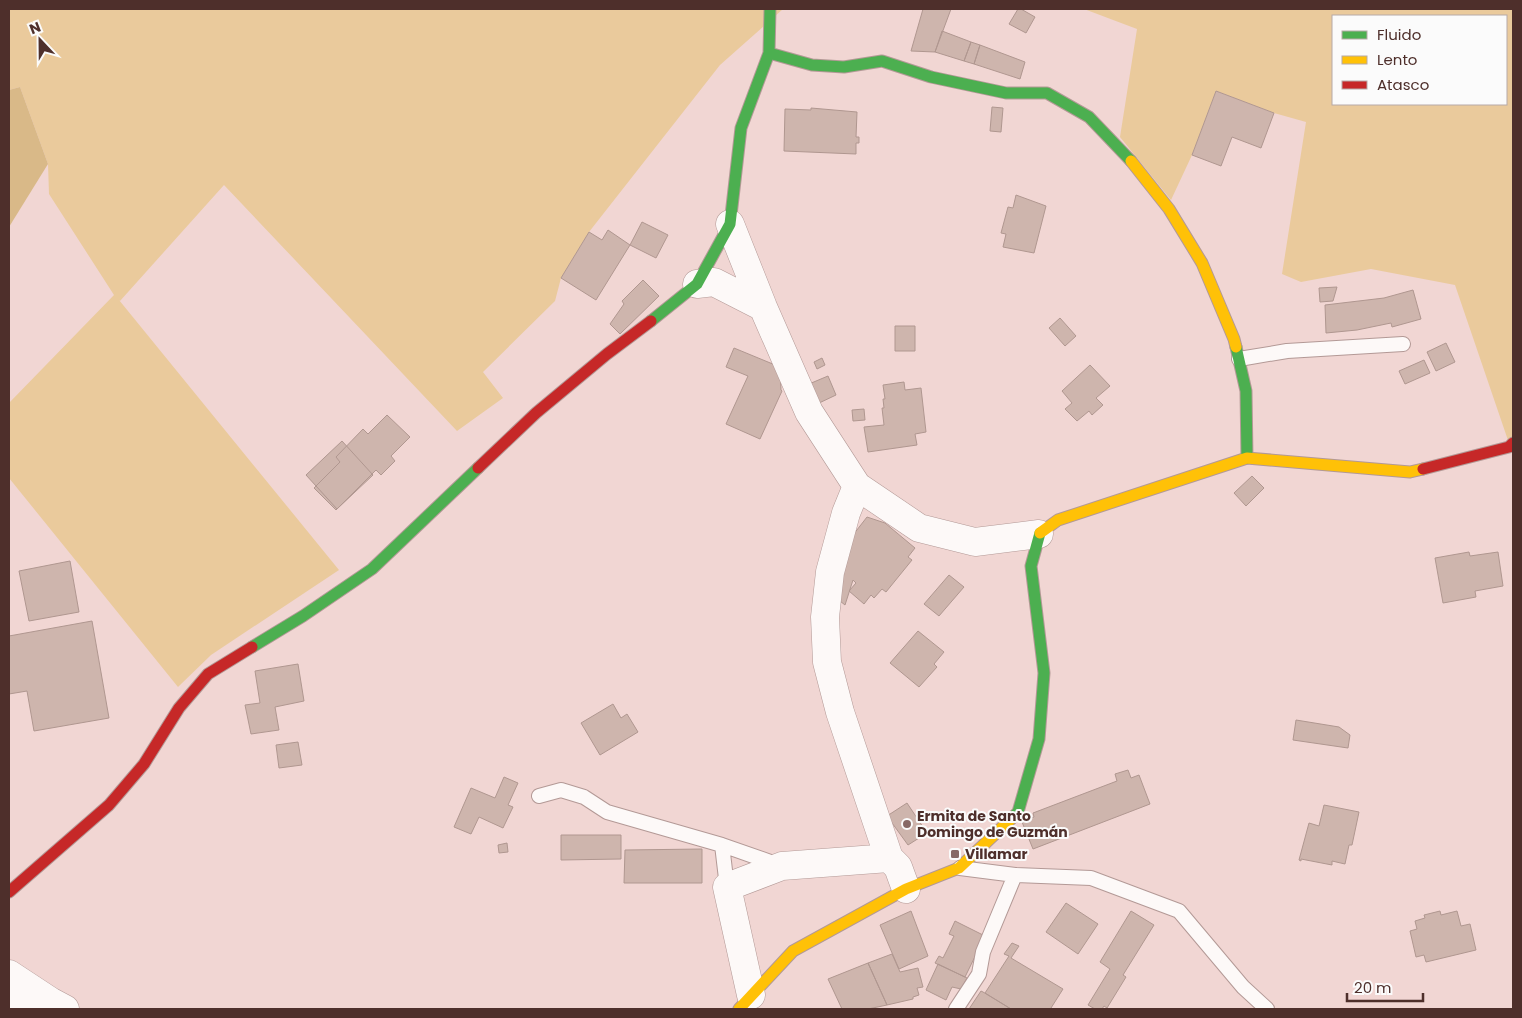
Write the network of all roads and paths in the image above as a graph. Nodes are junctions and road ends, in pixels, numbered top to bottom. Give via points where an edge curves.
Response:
1 (770, 9) edge
2 (770, 54) junction
3 (730, 224) junction
4 (697, 284) junction
5 (763, 307) junction
6 (1403, 344) dead end
7 (1239, 359) junction
8 (1513, 443) edge
9 (1247, 458) junction
10 (858, 486) junction
11 (1038, 534) junction
12 (538, 796) dead end
13 (722, 845) junction
14 (889, 858) junction
15 (782, 866) junction
16 (959, 868) junction
17 (1015, 875) junction
18 (727, 887) junction
19 (906, 889) junction
20 (9, 892) edge
21 (9, 974) edge
22 (9, 1001) edge
23 (58, 1005) edge
24 (746, 1005) edge
25 (956, 1009) edge
26 (1267, 1009) edge

1 - 2 street
2 - 3 street via 741,128
2 - 7 street via 812,65 836,67 882,61 931,77 1006,93 1047,93 1089,117 1126,153 1169,209 1202,263 1234,339
3 - 4 street
3 - 5 street
4 - 5 street via 714,282
4 - 20 street via 536,413 372,569 208,674 179,708 144,764 109,805
5 - 10 street via 809,412
6 - 7 lane via 1288,351
7 - 9 street via 1246,391
8 - 9 street via 1509,447 1410,472
9 - 11 street via 1058,520
10 - 11 street via 919,528 975,542
10 - 14 street via 846,513 830,572 825,616 827,662 840,712
11 - 16 street via 1031,566 1044,673 1039,740 1018,812
12 - 13 lane via 561,790 584,797 607,812
13 - 15 lane
13 - 18 lane
14 - 15 street
14 - 19 street via 898,867
15 - 18 street
16 - 17 lane
16 - 19 street
17 - 25 lane via 983,952 979,974
17 - 26 lane via 1091,878 1178,911
18 - 24 street
19 - 24 street via 792,951
21 - 23 street
22 - 23 street

